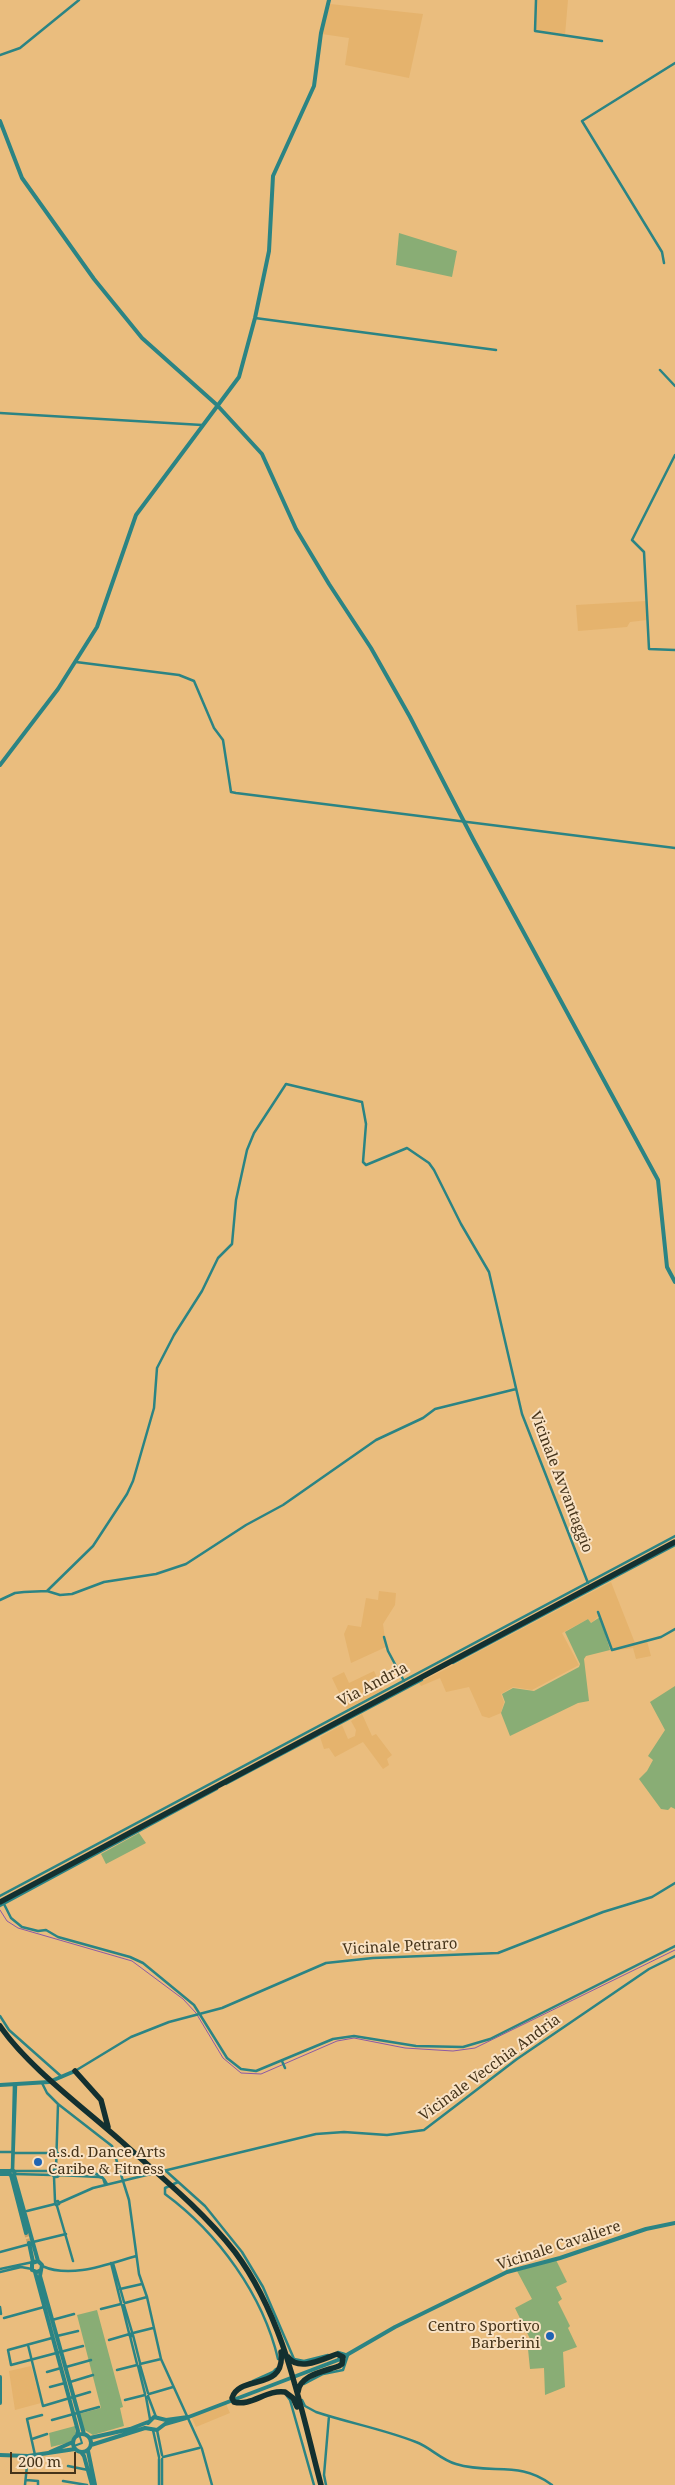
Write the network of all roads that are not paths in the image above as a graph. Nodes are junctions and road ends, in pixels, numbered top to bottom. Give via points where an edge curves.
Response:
1 (79, 0) edge
2 (329, 0) edge
3 (536, 0) edge
4 (602, 41) dead end
5 (0, 55) edge
6 (675, 63) edge
7 (0, 121) edge
8 (664, 263) dead end
9 (255, 318) junction
10 (496, 350) dead end
11 (660, 370) dead end
12 (675, 386) edge
13 (217, 404) junction
14 (0, 413) edge
15 (202, 425) junction
16 (675, 454) edge
17 (675, 650) edge
18 (76, 662) junction
19 (0, 765) edge
20 (464, 822) junction
21 (675, 848) edge
22 (675, 1282) edge
23 (516, 1389) junction
24 (675, 1541) edge
25 (588, 1583) junction
26 (48, 1591) junction
27 (0, 1600) edge
28 (598, 1612) dead end
29 (675, 1628) edge
30 (384, 1637) dead end
31 (404, 1681) junction
32 (675, 1883) edge
33 (1, 1898) edge
34 (0, 1906) edge
35 (675, 1946) edge
36 (675, 1956) edge
37 (200, 2013) junction
38 (0, 2016) edge
39 (0, 2026) edge
40 (0, 2032) edge
41 (25, 2058) junction
42 (282, 2061) junction
43 (285, 2068) dead end
44 (75, 2070) junction
45 (63, 2078) junction
46 (42, 2083) junction
47 (15, 2084) junction
48 (22, 2084) junction
49 (2, 2085) edge
50 (14, 2091) junction
51 (67, 2095) junction
52 (58, 2104) junction
53 (104, 2107) junction
54 (84, 2108) junction
55 (110, 2131) junction
56 (129, 2150) junction
57 (0, 2152) edge
58 (13, 2152) junction
59 (58, 2153) junction
60 (56, 2170) junction
61 (166, 2171) junction
62 (0, 2172) edge
63 (12, 2173) junction
64 (55, 2177) junction
65 (124, 2180) junction
66 (178, 2182) junction
67 (106, 2184) junction
68 (56, 2202) junction
69 (27, 2211) dead end
70 (675, 2223) edge
71 (26, 2233) tunnel mouth
72 (66, 2234) junction
73 (30, 2243) junction
74 (0, 2252) edge
75 (136, 2256) junction
76 (38, 2261) junction
77 (73, 2261) dead end
78 (33, 2262) junction
79 (112, 2263) junction
80 (43, 2268) junction
81 (0, 2270) edge
82 (33, 2270) junction
83 (142, 2284) junction
84 (120, 2289) junction
85 (147, 2297) junction
86 (123, 2304) junction
87 (0, 2306) edge
88 (46, 2307) junction
89 (101, 2309) dead end
90 (1, 2314) edge
91 (74, 2314) dead end
92 (4, 2318) dead end
93 (52, 2320) junction
94 (153, 2328) junction
95 (78, 2331) dead end
96 (131, 2334) junction
97 (55, 2337) junction
98 (109, 2340) dead end
99 (28, 2344) junction
100 (84, 2346) dead end
101 (282, 2349) junction
102 (59, 2353) junction
103 (346, 2356) junction
104 (161, 2358) junction
105 (32, 2360) junction
106 (91, 2360) dead end
107 (139, 2364) junction
108 (63, 2368) junction
109 (117, 2370) dead end
110 (47, 2372) dead end
111 (93, 2375) dead end
112 (0, 2377) edge
113 (67, 2383) junction
114 (173, 2387) junction
115 (50, 2388) dead end
116 (90, 2392) dead end
117 (283, 2394) dead end
118 (147, 2395) junction
119 (233, 2397) junction
120 (71, 2398) junction
121 (125, 2400) dead end
122 (0, 2403) edge
123 (298, 2405) junction
124 (99, 2407) dead end
125 (75, 2414) junction
126 (42, 2415) dead end
127 (188, 2416) junction
128 (329, 2416) junction
129 (158, 2418) junction
130 (52, 2420) dead end
131 (149, 2420) junction
132 (155, 2428) junction
133 (47, 2434) dead end
134 (80, 2435) junction
135 (90, 2438) junction
136 (32, 2439) junction
137 (74, 2445) junction
138 (91, 2445) junction
139 (201, 2447) junction
140 (88, 2451) junction
141 (81, 2452) junction
142 (1, 2454) edge
143 (35, 2455) junction
144 (28, 2456) junction
145 (161, 2458) junction
146 (68, 2466) dead end
147 (88, 2470) junction
148 (26, 2480) junction
149 (63, 2481) dead end
150 (26, 2485) edge
151 (38, 2485) edge
152 (87, 2485) edge
153 (93, 2485) edge
154 (161, 2485) edge
155 (212, 2485) edge
156 (314, 2485) edge
157 (319, 2485) edge
158 (326, 2485) edge
159 (552, 2485) edge

1 - 5 street via 20,48
2 - 9 street via 314,86 273,176 268,250
3 - 4 street via 534,31
6 - 8 street via 582,122 662,252
7 - 13 street via 22,178 94,279 142,338
9 - 10 street
9 - 13 street via 239,377
11 - 12 street
13 - 15 street
13 - 20 street via 262,454 296,529 371,648
14 - 15 street
15 - 18 street via 136,515 104,611
16 - 17 street via 632,540 644,552 649,649
18 - 19 street via 35,722
18 - 20 street via 179,675 194,681 214,728 223,740 231,792
20 - 21 street
20 - 22 street via 658,1180 667,1267
23 - 25 street, Vicinale Avvantaggio via 531,1440
23 - 26 street via 435,1409 376,1440 283,1505 186,1564 156,1574 104,1582 72,1594 60,1596
23 - 26 street, Vicinale Avvantaggio via 488,1272 431,1166 407,1148 366,1165 363,1162 366,1124 362,1102 286,1084 254,1133 247,1150 236,1200 232,1244 218,1258 157,1368 154,1408 127,1494 93,1546
24 - 25 street, Via Andria
24 - 33 highway
24 - 33 street, Via Andria via 89,1858
25 - 31 street, Via Andria
26 - 27 street via 15,1593
28 - 29 street via 612,1650 661,1637
30 - 31 street
31 - 33 street, Via Andria
32 - 37 street, Vicinale Petraro via 652,1897 602,1912 498,1953 326,1963 222,2008
33 - 34 street
33 - 37 street via 11,1918 22,1927 46,1930 58,1937 136,1959 186,1997
35 - 42 street via 471,2046 416,2046 354,2036 333,2040
36 - 61 street, Vicinale Vecchia Andria via 649,1969 510,2064 424,2130 386,2136 344,2132 316,2134
37 - 42 street via 227,2058 241,2069 256,2071
37 - 44 street, Vicinale Petraro via 131,2037
38 - 45 street via 9,2030
39 - 41 highway
40 - 41 highway
41 - 51 highway
42 - 43 street
44 - 45 street, Vicinale Petraro
44 - 53 highway
45 - 46 street, Vicinale Petraro
46 - 48 street, Vicinale Petraro
46 - 52 street
47 - 48 street, Vicinale Petraro
47 - 49 street, Vicinale Petraro
47 - 50 street
48 - 50 street
49 - 50 street
50 - 58 street
51 - 54 highway
51 - 56 highway
52 - 59 street
52 - 65 street via 112,2146
53 - 54 highway via 101,2113 96,2114
53 - 55 highway
54 - 55 highway
55 - 56 highway
56 - 101 highway via 199,2210 236,2253 264,2300
57 - 58 street
58 - 59 street
58 - 63 street
59 - 60 street
60 - 63 street
60 - 64 street
60 - 64 street
60 - 67 street via 98,2173 104,2176
61 - 65 street, Vicinale Vecchia Andria
61 - 66 street
62 - 63 street
63 - 64 street
63 - 71 street
63 - 73 street
64 - 67 street via 101,2178
64 - 68 street
65 - 67 street, Vicinale Vecchia Andria
65 - 75 street
66 - 103 street via 205,2206 242,2252 263,2287 294,2359 304,2360 337,2352
66 - 119 street via 166,2188 165,2194 199,2224 228,2258 247,2285 275,2346 278,2367 235,2388
67 - 68 street, Vicinale Vecchia Andria
68 - 69 street, Vicinale Vecchia Andria
68 - 72 street
70 - 103 street, Vicinale Cavaliere via 507,2272 395,2327
72 - 73 street
72 - 77 street
73 - 74 street
73 - 76 street
73 - 78 street
75 - 79 street
75 - 83 street
76 - 78 street
76 - 80 street
78 - 81 street
78 - 82 street
79 - 80 street via 73,2270
79 - 84 street
79 - 86 street
80 - 82 street
80 - 93 street via 40,2276
81 - 82 street via 21,2267
82 - 88 street
83 - 84 street
83 - 85 street
84 - 86 street
85 - 86 street
85 - 94 street
86 - 89 street
86 - 96 street
87 - 90 street
88 - 92 street
88 - 97 street
91 - 93 street
93 - 97 street
94 - 96 street
94 - 104 street
95 - 97 street
96 - 98 street
96 - 107 street
97 - 99 street
97 - 102 street
99 - 105 street
99 - 105 street via 8,2350 11,2365
100 - 102 street
101 - 103 highway via 289,2359 300,2365 337,2354
101 - 119 highway via 281,2366 275,2374 236,2391
101 - 123 highway
102 - 105 street
102 - 108 street
103 - 119 street, Vicinale Cavaliere
103 - 123 highway via 339,2366 319,2372 300,2384
103 - 128 street via 343,2370 323,2374 300,2387 305,2406
104 - 107 street
104 - 114 street
105 - 120 street via 43,2406
106 - 108 street
107 - 109 street
107 - 118 street
108 - 110 street
108 - 113 street
111 - 113 street
112 - 122 street
113 - 115 street
113 - 120 street
114 - 118 street
114 - 127 street
116 - 120 street
117 - 156 street via 290,2400
118 - 121 street
118 - 129 street
118 - 131 street
119 - 123 highway via 243,2404 280,2391 289,2394
119 - 127 street
120 - 125 street
123 - 157 highway
124 - 125 street
125 - 130 street
125 - 134 street
126 - 136 street via 26,2419
127 - 129 street
127 - 132 street
127 - 139 street
128 - 158 street
128 - 159 street via 418,2442 455,2464 530,2472
129 - 131 street
129 - 132 street
131 - 132 street
131 - 135 street via 130,2429
132 - 138 street
132 - 145 street
133 - 136 street
134 - 135 street
134 - 137 street
134 - 137 street via 82,2443
135 - 138 street
136 - 143 street
137 - 141 street
137 - 143 street
138 - 140 street
139 - 145 street
139 - 155 street
140 - 141 street
140 - 153 street
141 - 147 street
142 - 144 street
143 - 144 street
144 - 148 street
145 - 154 street
146 - 147 street
147 - 153 street
148 - 150 street
148 - 151 street via 38,2481
149 - 152 street

